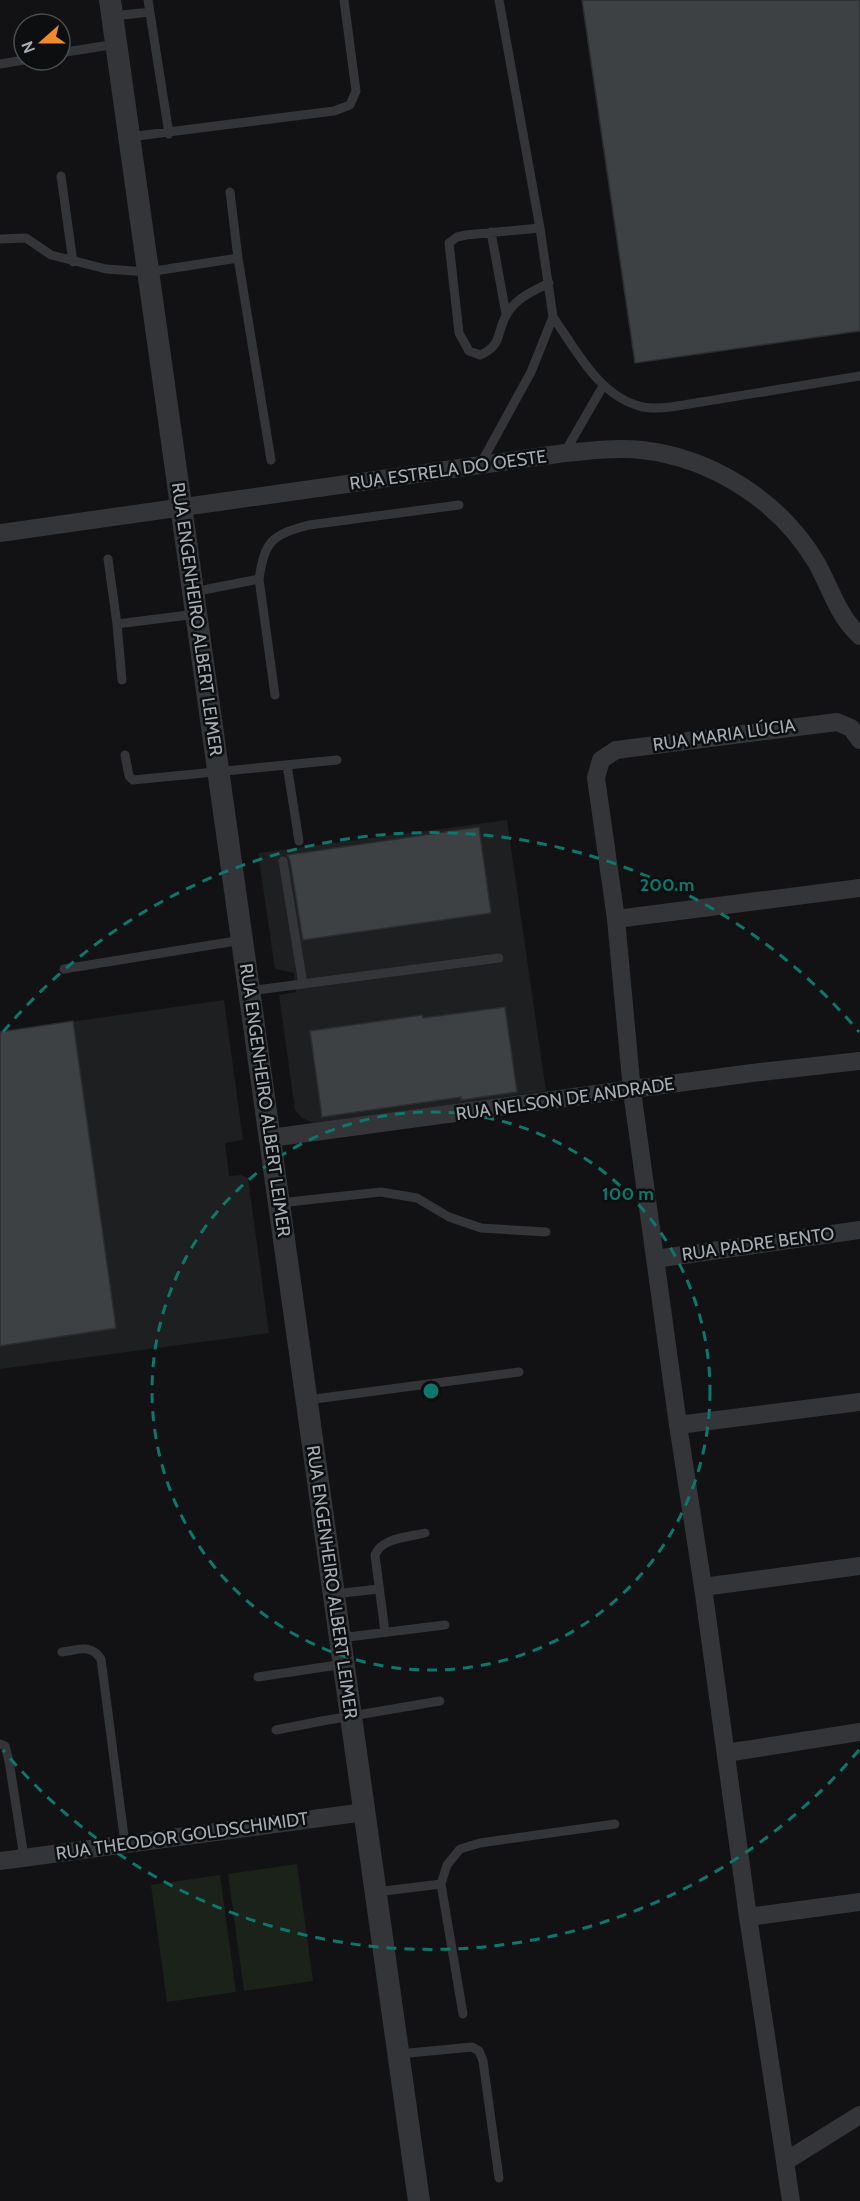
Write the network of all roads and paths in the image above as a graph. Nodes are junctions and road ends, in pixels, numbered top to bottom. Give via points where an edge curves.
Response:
1 (148, 0) edge
2 (344, 0) edge
3 (499, 0) edge
4 (111, 8) edge
5 (150, 12) junction
6 (117, 44) junction
7 (72, 51) edge
8 (169, 134) junction
9 (129, 137) junction
10 (61, 176) dead end
11 (230, 192) dead end
12 (540, 228) junction
13 (491, 232) junction
14 (0, 239) edge
15 (238, 258) junction
16 (73, 262) junction
17 (148, 272) junction
18 (549, 284) junction
19 (506, 314) junction
20 (553, 317) junction
21 (860, 376) edge
22 (603, 386) junction
23 (564, 453) junction
24 (271, 460) dead end
25 (480, 465) junction
26 (459, 505) dead end
27 (182, 507) junction
28 (0, 532) edge
29 (108, 559) dead end
30 (259, 579) junction
31 (195, 603) junction
32 (117, 624) junction
33 (860, 636) edge
34 (122, 680) dead end
35 (275, 695) dead end
36 (860, 740) edge
37 (125, 754) dead end
38 (337, 760) dead end
39 (287, 765) junction
40 (219, 772) junction
41 (299, 841) dead end
42 (283, 861) dead end
43 (860, 888) edge
44 (616, 919) junction
45 (242, 940) junction
46 (499, 958) dead end
47 (64, 969) dead end
48 (303, 984) junction
49 (249, 991) junction
50 (860, 1060) edge
51 (632, 1090) junction
52 (270, 1138) junction
53 (279, 1203) junction
54 (860, 1230) edge
55 (546, 1233) dead end
56 (655, 1259) junction
57 (519, 1372) dead end
58 (307, 1400) junction
59 (860, 1402) edge
60 (678, 1425) junction
61 (425, 1533) dead end
62 (860, 1566) edge
63 (704, 1587) junction
64 (379, 1588) junction
65 (334, 1594) junction
66 (445, 1625) dead end
67 (385, 1632) junction
68 (340, 1638) junction
69 (62, 1652) dead end
70 (344, 1664) junction
71 (258, 1677) dead end
72 (440, 1701) dead end
73 (351, 1716) junction
74 (276, 1730) dead end
75 (860, 1732) edge
76 (0, 1743) edge
77 (726, 1753) junction
78 (365, 1812) junction
79 (615, 1824) dead end
80 (125, 1844) junction
81 (24, 1857) junction
82 (0, 1861) edge
83 (441, 1884) junction
84 (376, 1892) junction
85 (860, 1902) edge
86 (748, 1917) junction
87 (463, 2014) dead end
88 (399, 2054) junction
89 (860, 2115) edge
90 (786, 2161) junction
91 (499, 2178) dead end
92 (419, 2201) edge
93 (791, 2201) edge

1 - 5 lane
2 - 8 lane via 356,91 350,105 334,111
3 - 12 lane
4 - 5 lane
4 - 6 street, RUA ENGENHEIRO ALBERT LEIMER
5 - 8 lane
6 - 7 lane
6 - 9 street, RUA ENGENHEIRO ALBERT LEIMER
8 - 9 lane
9 - 17 street, RUA ENGENHEIRO ALBERT LEIMER
10 - 16 lane
11 - 15 lane
12 - 13 lane
12 - 18 lane
13 - 19 lane
13 - 19 lane via 457,237 449,243 459,333 469,351 480,355 493,348
14 - 16 lane via 26,238 51,255
15 - 17 lane
15 - 24 lane
16 - 17 lane
17 - 27 street, RUA ENGENHEIRO ALBERT LEIMER
18 - 19 lane via 518,301
18 - 20 lane
20 - 22 lane
20 - 25 lane via 531,372
21 - 22 lane via 671,408 628,403
22 - 23 lane
23 - 25 street, RUA ESTRELA DO OESTE
23 - 33 street, RUA ESTRELA DO OESTE via 606,449 672,455 710,468 739,484 791,528 816,562 834,602
25 - 27 street, RUA ESTRELA DO OESTE
26 - 30 lane via 290,530 275,538 263,554
27 - 28 street, RUA ESTRELA DO OESTE
27 - 31 street, RUA ENGENHEIRO ALBERT LEIMER
29 - 32 lane
30 - 31 lane
30 - 35 lane
31 - 32 lane
31 - 40 street, RUA ENGENHEIRO ALBERT LEIMER
32 - 34 lane
36 - 44 street, RUA MARIA LÚCIA via 851,728 837,722 616,750 602,760 596,778
37 - 40 lane via 133,780
38 - 39 lane
39 - 40 lane
39 - 41 lane
40 - 45 street, RUA ENGENHEIRO ALBERT LEIMER
42 - 48 lane
43 - 44 street
44 - 51 street
45 - 47 lane
45 - 49 street, RUA ENGENHEIRO ALBERT LEIMER
46 - 48 lane
48 - 49 lane
49 - 52 street, RUA ENGENHEIRO ALBERT LEIMER
50 - 51 street, RUA NELSON DE ANDRADE
51 - 52 street, RUA NELSON DE ANDRADE
51 - 56 street
52 - 53 street, RUA ENGENHEIRO ALBERT LEIMER
53 - 55 lane via 381,1192 417,1197 449,1217 481,1228
53 - 58 street, RUA ENGENHEIRO ALBERT LEIMER
54 - 56 street, RUA PADRE BENTO
56 - 60 street
57 - 58 lane
58 - 65 street, RUA ENGENHEIRO ALBERT LEIMER
59 - 60 street
60 - 63 street
61 - 64 lane via 378,1548 375,1555
62 - 63 street
63 - 77 street
64 - 65 lane
64 - 67 lane
65 - 68 street, RUA ENGENHEIRO ALBERT LEIMER
66 - 67 lane
67 - 68 lane
68 - 70 street, RUA ENGENHEIRO ALBERT LEIMER
69 - 80 lane via 89,1648 101,1659
70 - 71 lane
70 - 73 street, RUA ENGENHEIRO ALBERT LEIMER
72 - 73 lane
73 - 74 lane
73 - 78 street, RUA ENGENHEIRO ALBERT LEIMER
75 - 77 street
76 - 81 lane via 9,1761
77 - 86 street
78 - 80 street, RUA THEODOR GOLDSCHIMIDT
78 - 84 street, RUA ENGENHEIRO ALBERT LEIMER
79 - 83 lane via 460,1849 447,1865
80 - 81 street, RUA THEODOR GOLDSCHIMIDT
81 - 82 street, RUA THEODOR GOLDSCHIMIDT
83 - 84 lane
83 - 87 lane
84 - 88 street, RUA ENGENHEIRO ALBERT LEIMER
85 - 86 street
86 - 90 street
88 - 91 lane via 472,2047 479,2051
88 - 92 street, RUA ENGENHEIRO ALBERT LEIMER
89 - 90 street
90 - 93 street

